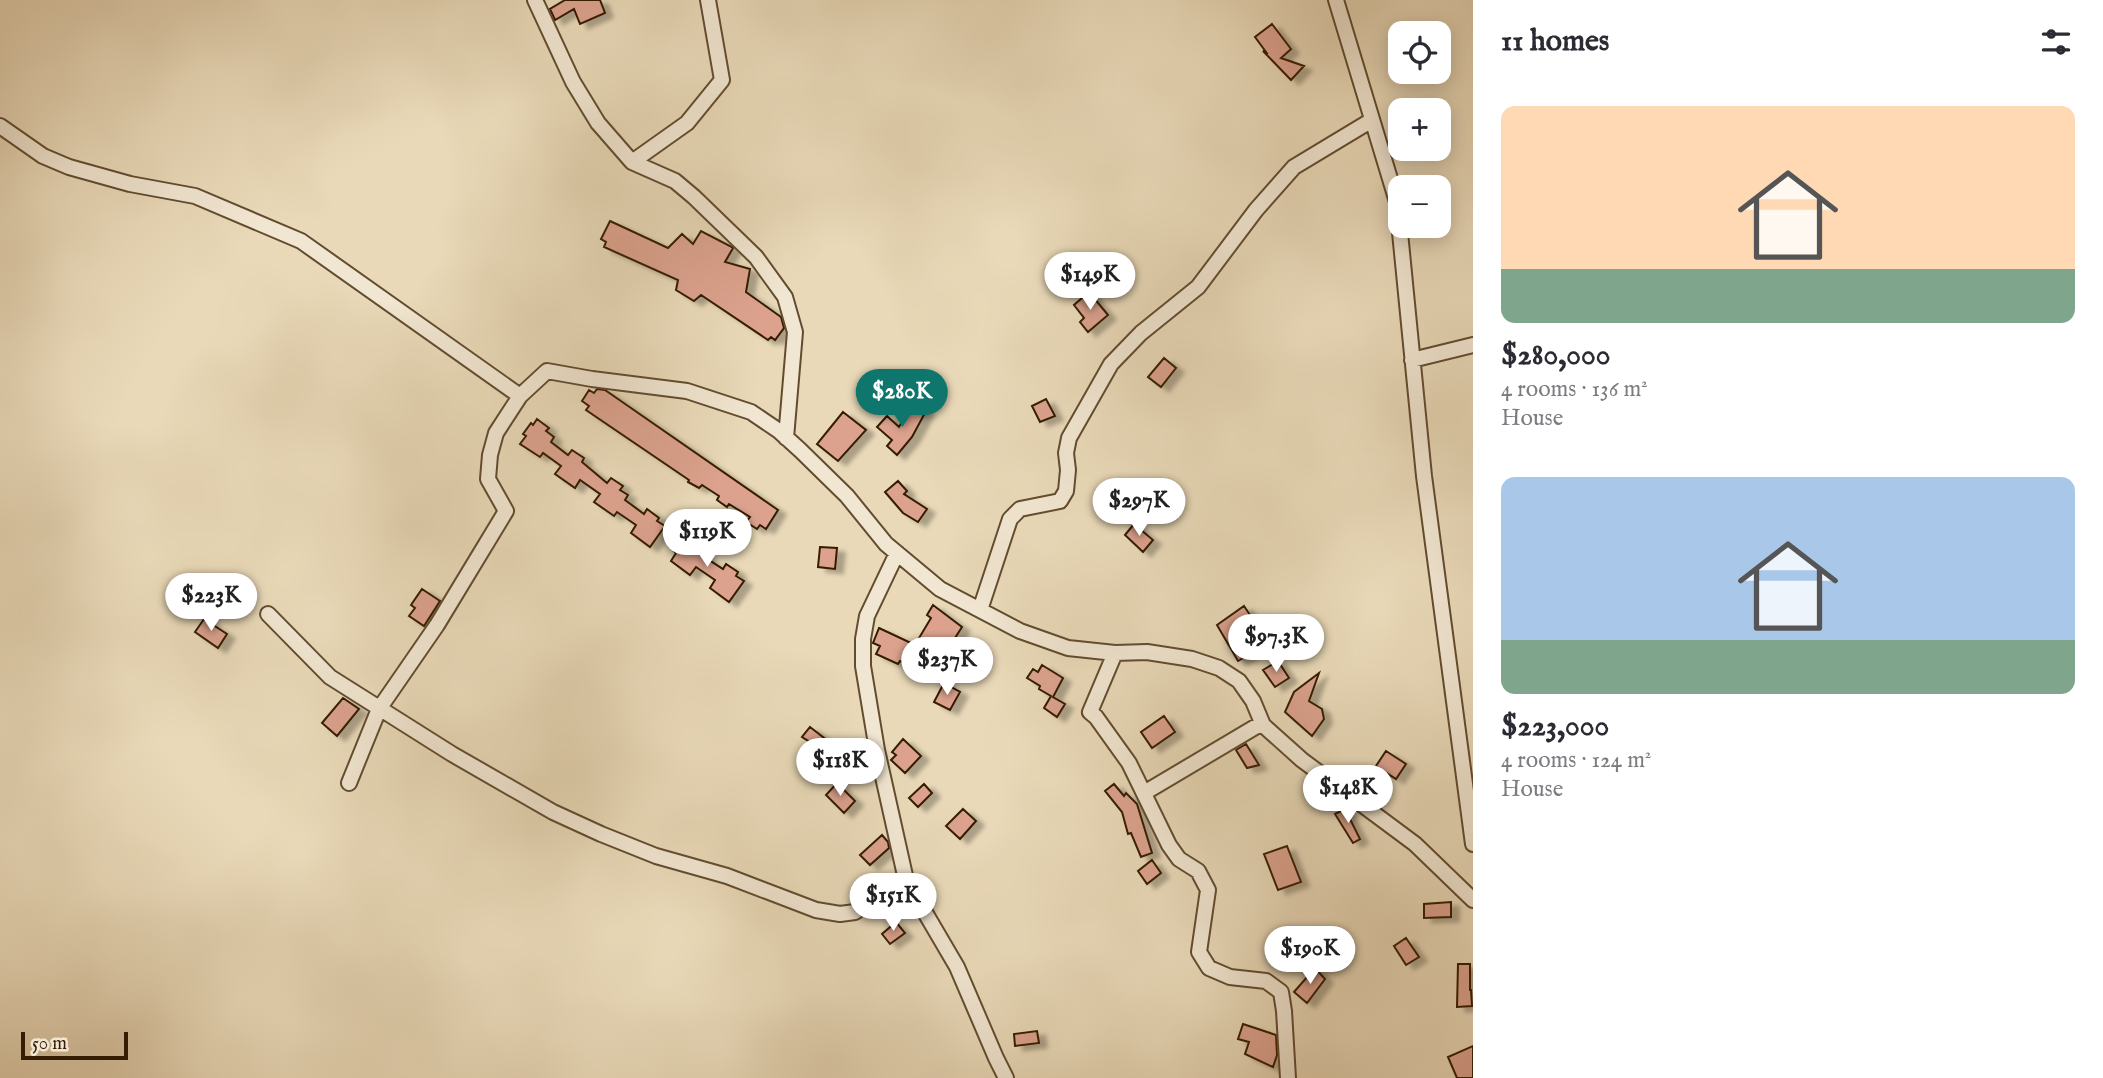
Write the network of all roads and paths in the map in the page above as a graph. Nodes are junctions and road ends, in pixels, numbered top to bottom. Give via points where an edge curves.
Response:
1 (535, 0) edge
2 (708, 0) edge
3 (1336, 0) edge
4 (1372, 120) junction
5 (0, 126) edge
6 (632, 162) junction
7 (1473, 345) edge
8 (1412, 360) junction
9 (520, 396) junction
10 (786, 438) junction
11 (897, 553) junction
12 (980, 610) junction
13 (268, 614) dead end
14 (1115, 653) junction
15 (379, 709) junction
16 (1262, 723) junction
17 (349, 783) dead end
18 (1144, 793) junction
19 (1473, 844) edge
20 (906, 880) junction
21 (1473, 900) edge
22 (1006, 1078) edge
23 (1287, 1078) edge

1 - 6 street via 573,82 598,123
2 - 6 street via 722,80 687,123
3 - 4 street
4 - 8 street via 1397,202
4 - 12 street via 1294,167 1198,287 1141,332 1111,364 1069,438 1066,491 1059,501 1020,509 1010,519
5 - 9 street via 43,156 69,167 195,197 301,241
6 - 10 street via 675,181 694,197 756,257 785,297 795,332
7 - 8 street
8 - 19 street
9 - 10 street via 547,371 687,391 751,412
9 - 15 street via 496,433 490,455 488,479 506,512
10 - 11 street via 847,496
11 - 12 street via 940,589
11 - 20 street via 867,616 863,666
12 - 14 street via 1068,648
13 - 15 street via 330,677
14 - 16 street via 1147,652 1219,668 1239,681
14 - 18 street via 1090,712 1129,763
15 - 17 street
15 - 20 street via 553,812 656,856 727,876 816,910 855,912
16 - 18 street
16 - 21 street via 1302,760 1415,844
18 - 23 street via 1169,845 1198,872 1208,890 1199,952 1209,968 1230,977 1266,981 1281,992
20 - 22 street via 957,967

